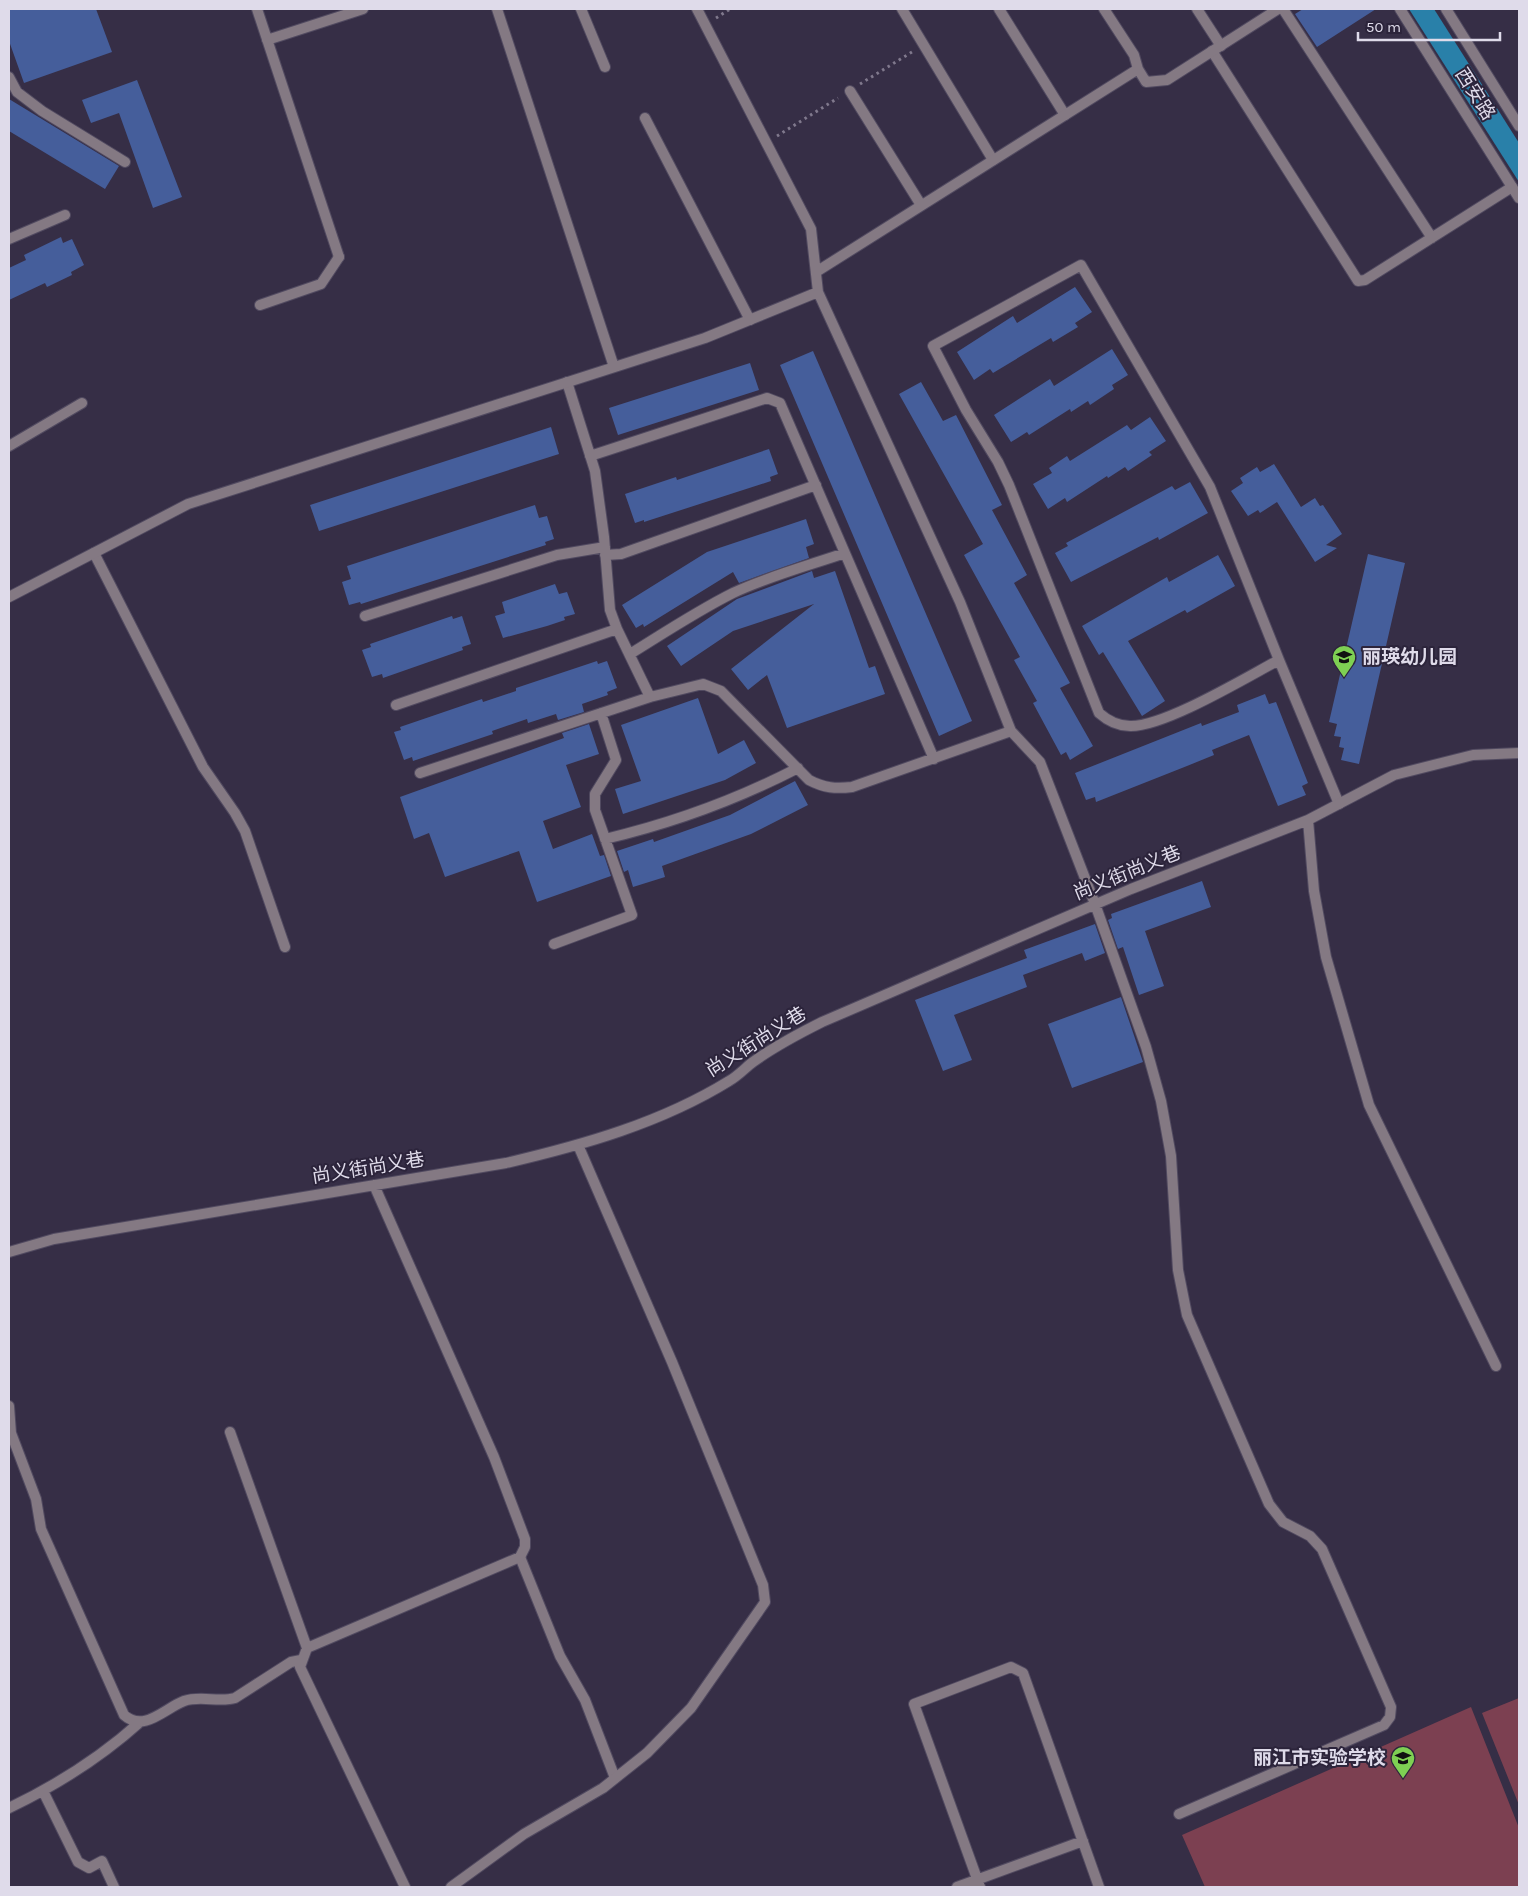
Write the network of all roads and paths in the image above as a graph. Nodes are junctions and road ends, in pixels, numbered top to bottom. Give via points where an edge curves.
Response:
1 (257, 9) edge
2 (362, 9) edge
3 (497, 9) edge
4 (581, 9) edge
5 (697, 9) edge
6 (902, 9) edge
7 (999, 9) edge
8 (1104, 9) edge
9 (1197, 9) edge
10 (1278, 9) edge
11 (1283, 9) edge
12 (1400, 9) edge
13 (1446, 9) edge
14 (267, 40) junction
15 (1216, 48) junction
16 (605, 68) dead end
17 (1138, 69) junction
18 (9, 77) edge
19 (850, 91) dead end
20 (1065, 115) junction
21 (645, 118) dead end
22 (1519, 126) edge
23 (993, 160) junction
24 (125, 162) dead end
25 (1512, 187) junction
26 (1519, 198) edge
27 (921, 205) junction
28 (65, 215) dead end
29 (1432, 238) junction
30 (9, 239) edge
31 (816, 272) junction
32 (818, 292) junction
33 (260, 305) dead end
34 (750, 320) junction
35 (614, 367) junction
36 (567, 382) junction
37 (82, 403) dead end
38 (9, 446) edge
39 (590, 456) junction
40 (816, 485) junction
41 (605, 551) junction
42 (94, 553) junction
43 (845, 553) junction
44 (9, 597) edge
45 (365, 616) dead end
46 (617, 629) junction
47 (630, 654) junction
48 (1279, 660) junction
49 (650, 697) junction
50 (396, 705) dead end
51 (602, 713) junction
52 (1011, 731) junction
53 (1519, 753) edge
54 (934, 759) junction
55 (798, 768) junction
56 (420, 773) dead end
57 (1340, 804) junction
58 (1308, 820) junction
59 (605, 839) junction
60 (1094, 904) junction
61 (554, 944) dead end
62 (285, 947) dead end
63 (578, 1145) junction
64 (374, 1184) junction
65 (9, 1252) edge
66 (1496, 1366) dead end
67 (9, 1406) edge
68 (230, 1432) dead end
69 (520, 1557) junction
70 (307, 1648) junction
71 (301, 1660) junction
72 (140, 1722) junction
73 (615, 1778) junction
74 (43, 1791) junction
75 (9, 1808) edge
76 (1179, 1814) dead end
77 (1083, 1842) junction
78 (978, 1884) edge
79 (114, 1887) edge
80 (405, 1887) edge
81 (451, 1887) edge
82 (957, 1887) edge
83 (1099, 1887) edge

1 - 14 street
2 - 14 street
3 - 35 street
4 - 16 street
5 - 31 street via 811,229
6 - 23 street
7 - 20 street
8 - 17 street via 1134,55
9 - 15 street
10 - 15 street
11 - 29 street
12 - 25 street, 西安路
13 - 22 street, 西安路
14 - 33 street via 339,257 321,284
15 - 17 street via 1167,80 1146,82
15 - 29 street via 1358,281 1365,280
17 - 20 street
18 - 24 street via 17,92 42,111
19 - 27 street
20 - 23 street
21 - 34 street
23 - 27 street
25 - 26 street, 西安路
25 - 29 street
27 - 31 street
28 - 30 street
31 - 32 street
32 - 34 street
32 - 52 street via 960,602
34 - 35 street
35 - 36 street
36 - 39 street
36 - 42 street via 188,504
37 - 38 street
39 - 40 street via 767,398 780,403
39 - 41 street via 595,471
40 - 41 street via 621,554
40 - 43 street
41 - 45 street via 557,555
41 - 46 street via 610,610
42 - 44 street
42 - 62 street via 203,767 244,831
43 - 47 street via 734,593 696,612
43 - 54 street
46 - 47 street
46 - 50 street
47 - 49 street
48 - 48 street via 1210,486 1081,265 933,346 1009,485 1095,704 1105,719 1130,726 1170,716
48 - 57 street
49 - 51 street
49 - 55 street via 703,684 721,690
51 - 56 street
51 - 59 street via 616,760 595,794
52 - 54 street
52 - 60 street via 1040,762
53 - 57 street, 尚义街尚义巷 via 1473,755 1394,775
54 - 55 street via 852,788 818,785
55 - 59 street via 703,812
57 - 58 street, 尚义街尚义巷
58 - 60 street, 尚义街尚义巷
58 - 66 street via 1314,891 1326,957 1369,1105
59 - 61 street via 632,915
60 - 63 street, 尚义街尚义巷 via 799,1033 731,1080 662,1115
60 - 76 street via 1146,1047 1161,1101 1171,1156 1178,1270 1187,1315 1268,1504 1283,1522 1310,1536 1322,1549 1391,1707 1384,1725
63 - 64 street, 尚义街尚义巷 via 506,1163
63 - 73 street via 672,1362 765,1596 760,1613 691,1708 647,1753
64 - 65 street, 尚义街尚义巷 via 54,1239
64 - 69 street via 494,1457 525,1539
67 - 72 street via 11,1433 36,1499 41,1529 124,1715
68 - 70 street
69 - 70 street
69 - 73 street via 560,1656 585,1700
70 - 71 street
71 - 72 street via 291,1662 235,1698 185,1701
71 - 80 street via 300,1667
72 - 74 street via 103,1753
73 - 81 street via 498,1851
74 - 75 street
74 - 79 street via 78,1862 89,1868 102,1861
77 - 78 street
77 - 78 street via 1023,1673 1011,1666 914,1704
77 - 83 street
78 - 82 street

